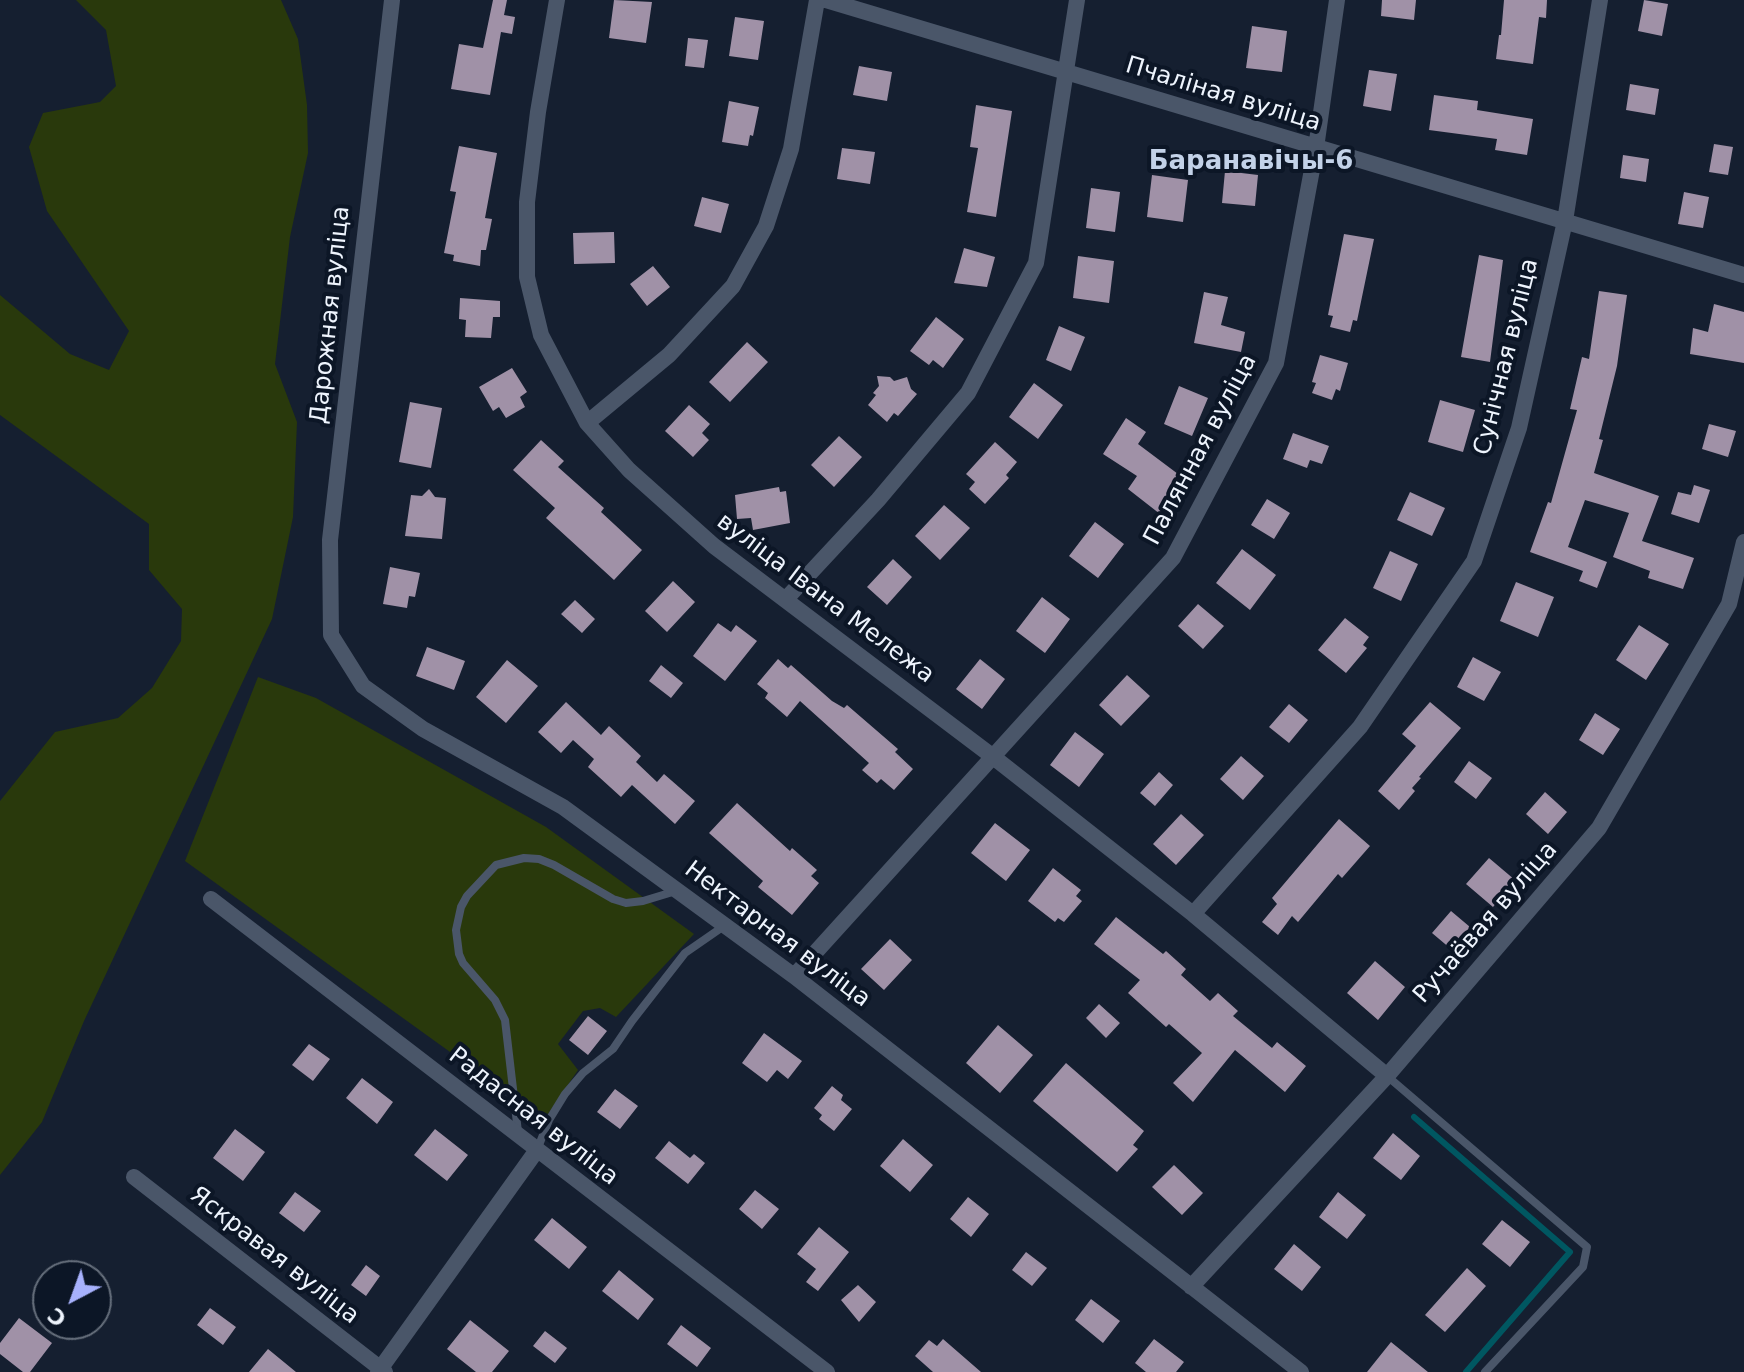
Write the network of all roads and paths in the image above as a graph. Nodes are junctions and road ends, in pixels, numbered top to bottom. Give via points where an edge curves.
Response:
1 (392, 0) edge
2 (557, 0) edge
3 (817, 0) edge
4 (826, 0) edge
5 (1077, 0) edge
6 (1337, 0) edge
7 (1600, 0) edge
8 (1065, 73) junction
9 (1316, 148) junction
10 (1565, 221) junction
11 (1744, 275) edge
12 (587, 423) junction
13 (1744, 542) edge
14 (785, 600) junction
15 (331, 635) joint
16 (992, 756) junction
17 (677, 891) junction
18 (211, 899) dead end
19 (1193, 914) junction
20 (724, 926) junction
21 (794, 976) junction
22 (1387, 1076) junction
23 (518, 1135) junction
24 (537, 1150) junction
25 (134, 1177) dead end
26 (1191, 1287) junction
27 (381, 1371) edge
28 (827, 1372) edge
29 (1301, 1372) edge
30 (1485, 1372) edge

1 - 15 street, Дарожная вуліца via 330,540
2 - 12 street, вуліца Івана Мележа via 527,202 527,277 541,335
3 - 12 street via 791,149 766,226 733,286 669,355
4 - 8 street, Пчаліная вуліца
5 - 8 street
6 - 9 street, Палянная вуліца
7 - 10 street, Сунічная вуліца
8 - 9 street, Пчаліная вуліца
8 - 14 street via 1036,263 968,393
9 - 10 street, Пчаліная вуліца
9 - 16 street, Палянная вуліца via 1276,363 1225,461 1173,558
10 - 11 street, Пчаліная вуліца
10 - 19 street, Сунічная вуліца via 1519,428 1474,561 1360,727
12 - 14 street, вуліца Івана Мележа via 674,512
13 - 22 street, Ручаёвая вуліца via 1729,604 1599,828
14 - 16 street, вуліца Івана Мележа
15 - 17 street, Нектарная вуліца via 363,686 423,729 563,807
16 - 19 street, вуліца Івана Мележа
16 - 21 street, Палянная вуліца
17 - 20 street, Нектарная вуліца
17 - 23 lane via 626,903 554,865 524,858 496,865 467,896 456,930 459,954 505,1020
18 - 23 street, Радасная вуліца
19 - 22 street, вуліца Івана Мележа
20 - 21 street, Нектарная вуліца
20 - 24 lane via 685,953 613,1049 565,1094
21 - 26 street, Нектарная вуліца
22 - 26 street, Ручаёвая вуліца
22 - 30 lane via 1587,1247 1583,1267
23 - 24 street, Радасная вуліца
24 - 27 street
24 - 28 street, Радасная вуліца
25 - 27 street, Яскравая вуліца
26 - 29 street, Нектарная вуліца

